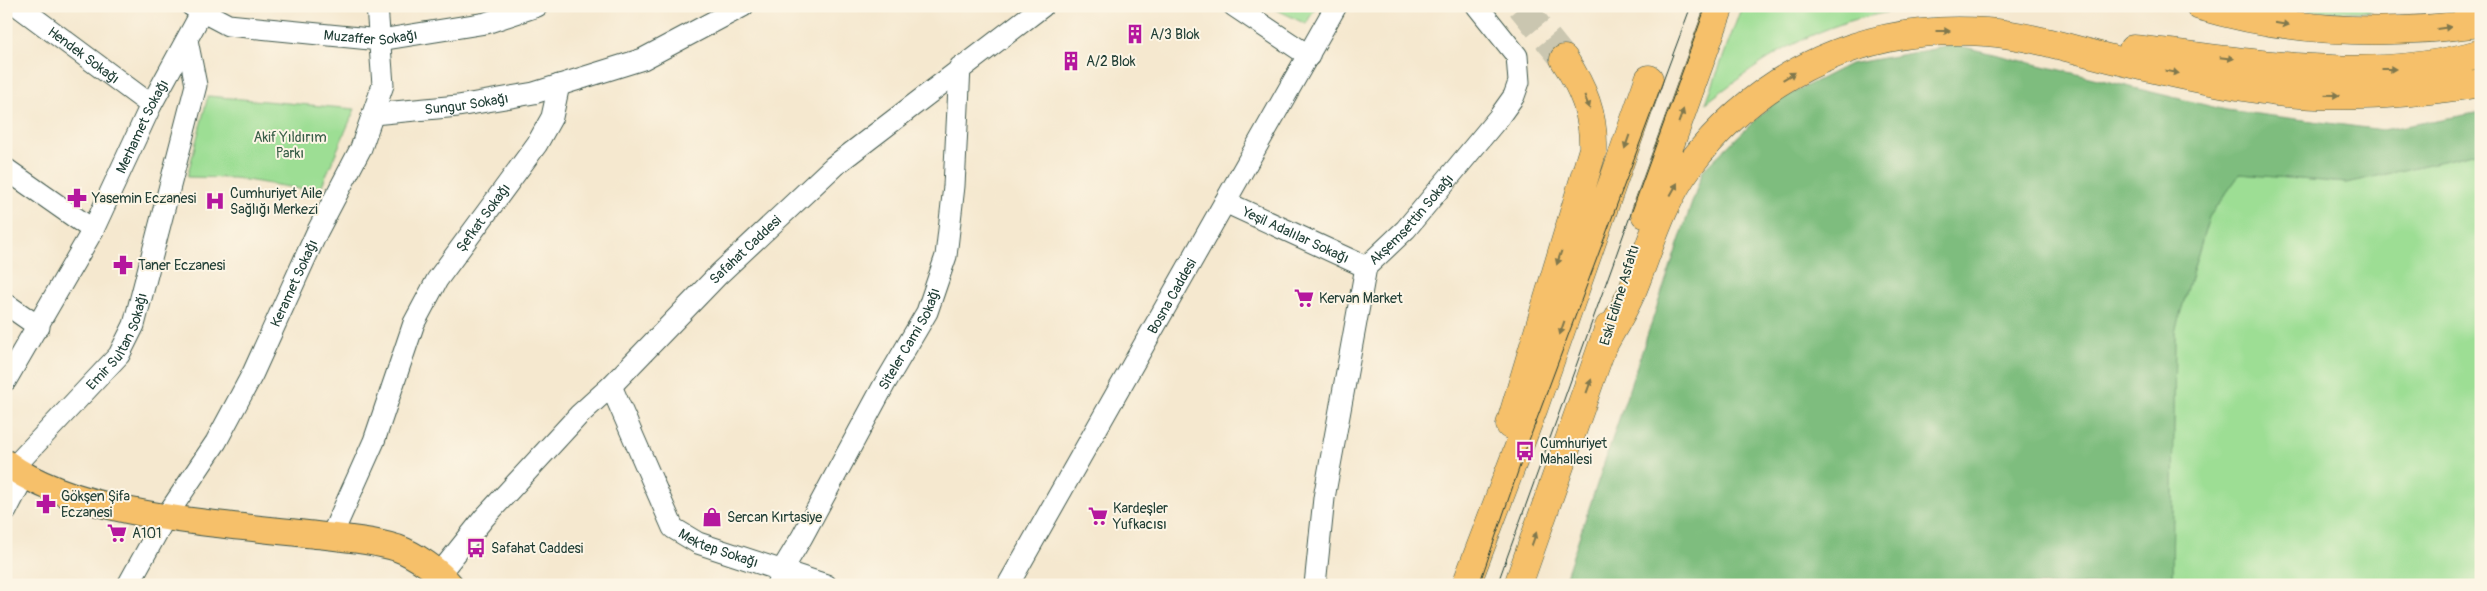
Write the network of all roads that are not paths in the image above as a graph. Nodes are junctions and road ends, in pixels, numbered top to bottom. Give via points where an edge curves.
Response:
1 (18, 6) edge
2 (377, 6) edge
3 (537, 6) edge
4 (743, 6) edge
5 (1043, 6) edge
6 (1234, 6) edge
7 (1336, 6) edge
8 (1477, 6) edge
9 (1720, 6) edge
10 (2200, 6) edge
11 (200, 9) edge
12 (2481, 23) edge
13 (187, 40) junction
14 (380, 40) junction
15 (2039, 41) junction
16 (2481, 54) edge
17 (1309, 56) junction
18 (1564, 59) tunnel mouth
19 (960, 67) junction
20 (1649, 79) dead end
21 (2481, 84) edge
22 (559, 85) junction
23 (151, 105) junction
24 (373, 114) junction
25 (6, 169) edge
26 (1225, 202) junction
27 (93, 230) junction
28 (1366, 267) junction
29 (6, 304) edge
30 (39, 327) junction
31 (1604, 344) junction
32 (6, 380) edge
33 (611, 386) junction
34 (14, 469) edge
35 (6, 511) edge
36 (165, 518) junction
37 (331, 537) junction
38 (1482, 540) junction
39 (779, 577) edge
40 (445, 579) edge
41 (128, 585) edge
42 (826, 585) edge
43 (1008, 585) edge
44 (1315, 585) edge
45 (1466, 585) edge
46 (1518, 585) edge

1 - 23 street, Hendek Sokağı
2 - 14 street, Keramet Sokağı
3 - 14 street, Muzaffer Sokağı via 486,23
4 - 22 street via 643,59
5 - 19 street, Safahat Caddesi
6 - 17 street
7 - 17 street, Bosna Caddesi
8 - 28 street, Akşemsettin Sokağı via 1518,56 1519,82 1514,96 1406,229
31 -> 9 highway, Eski Edirne Asfaltı via 1632,250
10 -> 12 highway via 2309,28 2377,32 2432,30
11 - 13 street, Merhamet Sokağı
11 - 14 street, Muzaffer Sokağı via 228,25
13 - 23 street, Merhamet Sokağı
13 - 34 street, Emir Sultan Sokağı via 196,85 134,325 119,354
14 - 24 street, Keramet Sokağı via 383,85
15 -> 16 highway via 2326,69 2405,69
15 -> 21 highway via 2188,76 2278,92 2346,96
31 -> 15 highway via 1680,179 1713,137 1756,98 1817,60 1847,47 1893,35 1936,31 1986,32
17 - 26 street, Bosna Caddesi
18 -> 38 highway via 1589,106 1594,128 1593,149 1533,343
19 - 33 street, Safahat Caddesi via 834,166 719,274
19 - 39 street, Siteler Cami Sokağı via 954,186 946,256 927,312
20 -> 38 highway via 1534,407
22 - 24 street, Sungur Sokağı via 534,93 458,106
22 - 37 street, Şefkat Sokağı via 552,117 537,144 437,280 414,323 374,441
23 - 27 street, Merhamet Sokağı
24 - 36 street, Keramet Sokağı via 361,148 317,232 253,373 216,442
25 - 27 street
26 - 28 street, Yeşil Adalılar Sokağı
26 - 43 street, Bosna Caddesi
27 - 30 street, Merhamet Sokağı
28 - 44 street, Akşemsettin Sokağı via 1324,498
29 - 30 street
30 - 32 street, Merhamet Sokağı
46 -> 31 highway, Eski Edirne Asfaltı
33 - 39 street, Mektep Sokağı via 673,528 698,544
33 - 40 street, Safahat Caddesi via 579,415 484,518
34 - 35 street, Emir Sultan Sokağı
34 - 36 main road via 81,498
36 - 37 main road
36 - 41 street, Keramet Sokağı
37 - 40 main road via 398,548
38 - 45 highway
39 - 42 street, Mektep Sokağı

